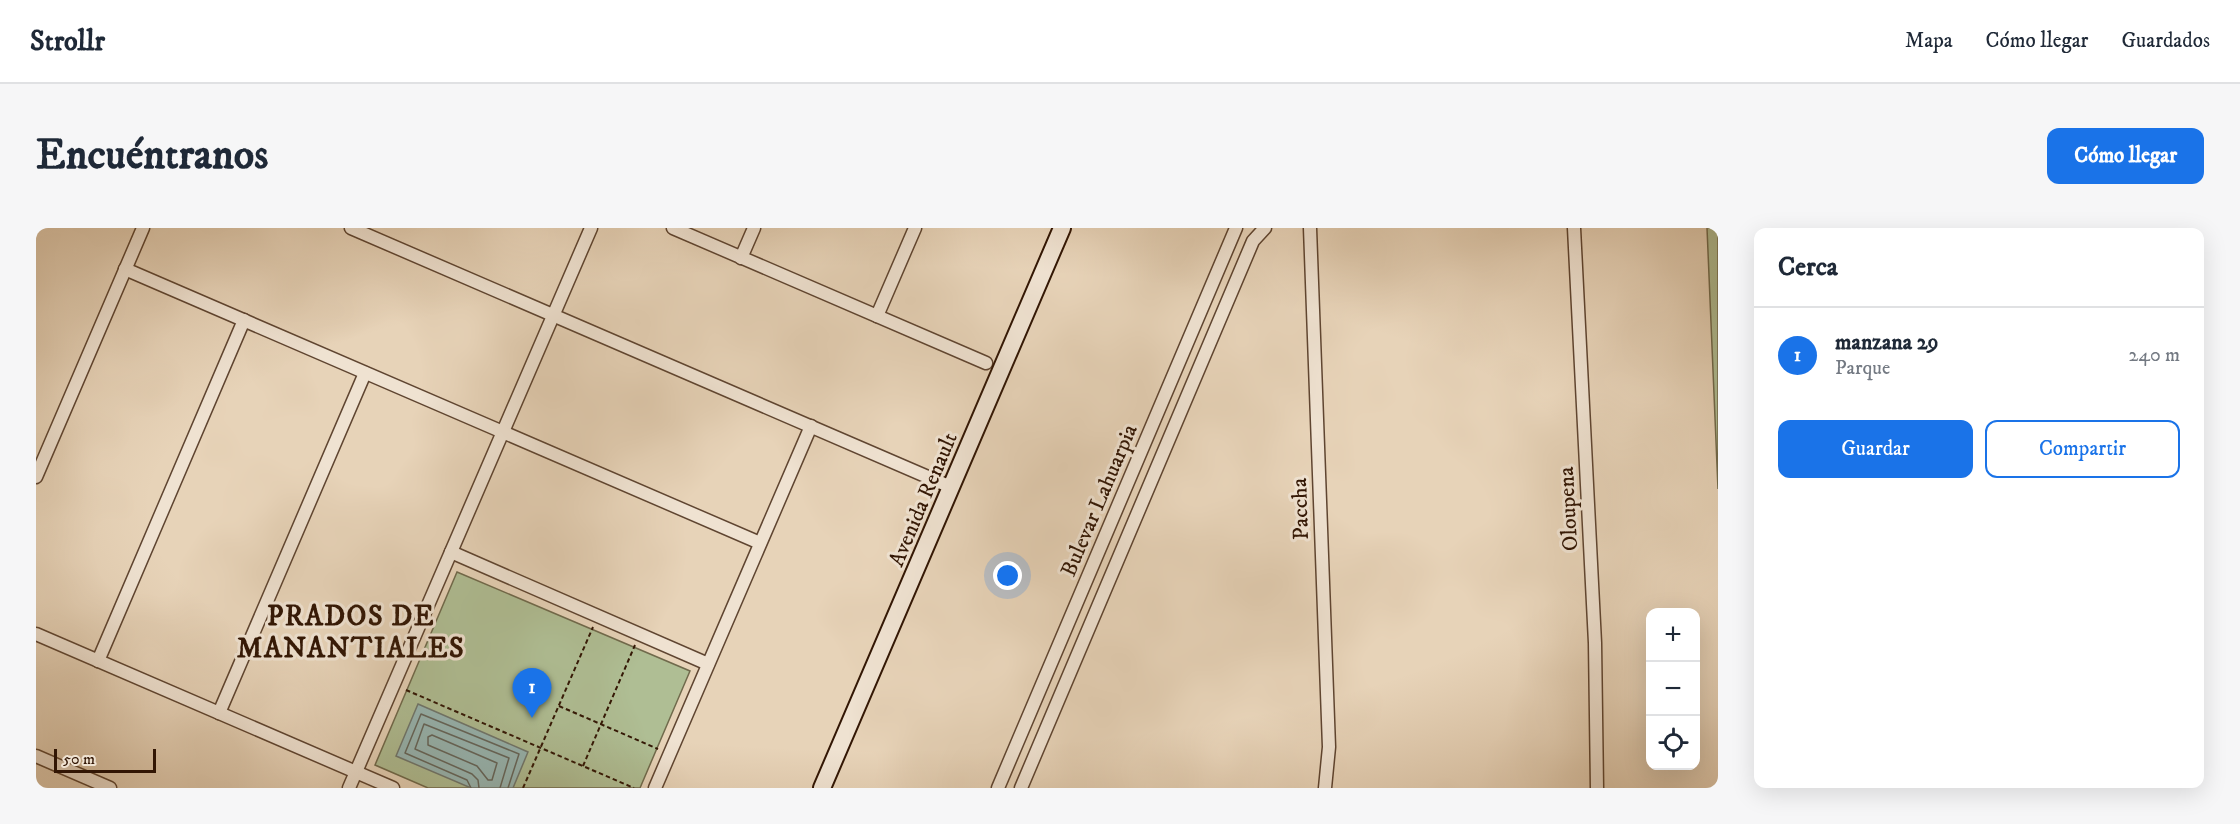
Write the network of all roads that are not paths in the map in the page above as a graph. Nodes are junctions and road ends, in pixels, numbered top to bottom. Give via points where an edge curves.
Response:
1 (143, 228) edge
2 (351, 228) edge
3 (591, 228) edge
4 (673, 228) edge
5 (754, 228) edge
6 (915, 228) edge
7 (1062, 228) edge
8 (1266, 228) edge
9 (1310, 228) edge
10 (1574, 228) edge
11 (1236, 230) edge
12 (1253, 241) junction
13 (741, 258) junction
14 (126, 269) junction
15 (554, 315) junction
16 (877, 316) junction
17 (244, 320) junction
18 (986, 363) dead end
19 (365, 373) junction
20 (810, 426) junction
21 (503, 432) junction
22 (36, 477) edge
23 (951, 487) junction
24 (760, 543) junction
25 (451, 552) junction
26 (36, 634) edge
27 (98, 661) junction
28 (708, 664) junction
29 (219, 713) junction
30 (36, 756) edge
31 (356, 772) junction
32 (110, 788) edge
33 (350, 788) edge
34 (393, 788) edge
35 (655, 788) edge
36 (822, 788) edge
37 (998, 788) edge
38 (1021, 788) edge
39 (1325, 788) edge
40 (1597, 788) edge

1 - 14 street
2 - 15 street
3 - 15 street
4 - 13 street
5 - 13 street
6 - 16 street
7 - 23 street, Avenida Renault
8 - 12 street
9 - 39 street, Paccha via 1329,747
10 - 40 street, Oloupena via 1595,643
11 - 12 street
11 - 37 street, Bulevar Lahuarpia
12 - 38 street
13 - 16 street
14 - 17 street
14 - 22 street
15 - 20 street
15 - 21 street
16 - 18 street
17 - 19 street
17 - 27 street
19 - 21 street
19 - 29 street
20 - 23 street
20 - 24 street
21 - 24 street
21 - 25 street
23 - 36 street, Avenida Renault
24 - 28 street
25 - 28 street
25 - 31 street
26 - 27 street
27 - 29 street
28 - 35 street
29 - 31 street
30 - 32 street
31 - 33 street
31 - 34 street

